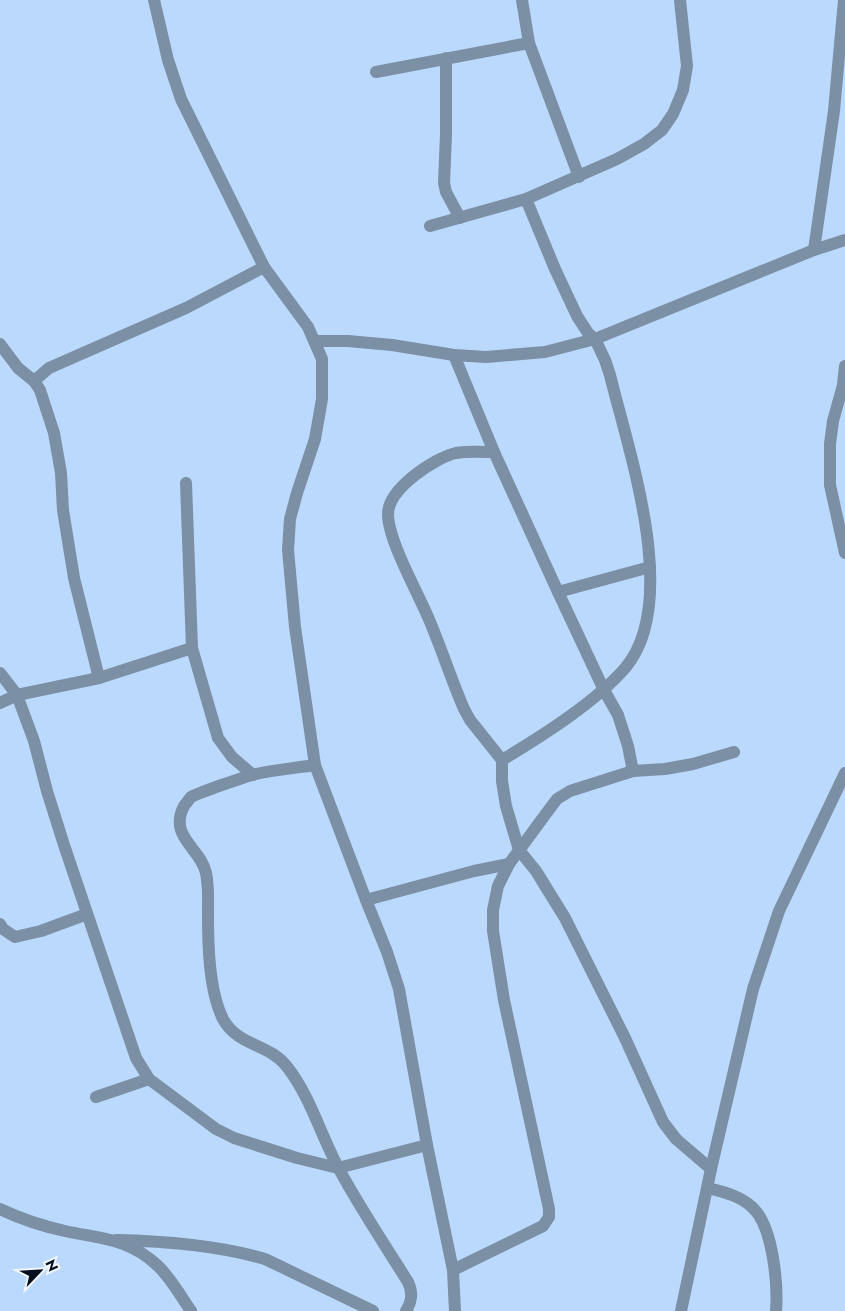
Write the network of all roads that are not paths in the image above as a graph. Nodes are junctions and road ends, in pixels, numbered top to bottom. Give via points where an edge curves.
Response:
1 (154, 0) edge
2 (522, 0) edge
3 (680, 0) edge
4 (844, 0) edge
5 (529, 43) junction
6 (446, 58) junction
7 (376, 72) dead end
8 (845, 103) edge
9 (834, 111) junction
10 (578, 177) junction
11 (526, 200) junction
12 (460, 218) junction
13 (430, 226) dead end
14 (845, 240) edge
15 (814, 250) junction
16 (264, 267) junction
17 (595, 339) junction
18 (315, 341) junction
19 (0, 344) edge
20 (454, 355) junction
21 (845, 366) edge
22 (34, 380) junction
23 (844, 384) edge
24 (494, 452) junction
25 (186, 483) dead end
26 (845, 553) edge
27 (650, 567) junction
28 (558, 592) junction
29 (192, 648) junction
30 (0, 673) edge
31 (100, 678) junction
32 (604, 690) junction
33 (17, 695) junction
34 (0, 703) edge
35 (734, 752) dead end
36 (502, 760) junction
37 (315, 765) junction
38 (633, 771) junction
39 (845, 773) edge
40 (254, 775) junction
41 (519, 850) junction
42 (509, 864) junction
43 (366, 900) junction
44 (87, 914) junction
45 (0, 924) edge
46 (149, 1078) junction
47 (96, 1098) dead end
48 (427, 1145) junction
49 (338, 1168) junction
50 (711, 1169) junction
51 (708, 1188) junction
52 (0, 1209) edge
53 (116, 1240) junction
54 (453, 1270) junction
55 (191, 1311) edge
56 (373, 1311) edge
57 (406, 1311) edge
58 (455, 1311) edge
59 (681, 1311) edge
60 (776, 1311) edge

1 - 16 street via 181,99
2 - 5 street
3 - 10 street via 687,66 683,90 673,114 662,130 644,144
4 - 9 street
5 - 6 street
5 - 10 street
6 - 7 street
6 - 12 street via 444,183
8 - 9 street
9 - 15 street
10 - 11 street
11 - 12 street
11 - 17 street via 577,316
12 - 13 street
14 - 15 street
15 - 17 street
16 - 18 street
16 - 22 street via 186,308 49,368
17 - 20 street via 521,356
17 - 27 street via 610,375 643,501
18 - 20 street via 392,344
18 - 37 street via 322,359 322,400 315,440 290,519 288,550 295,627
19 - 22 street via 18,368
20 - 24 street
21 - 23 street
22 - 31 street via 54,433 61,472 62,510 74,578
23 - 26 street via 833,421 830,485
24 - 28 street
24 - 36 street via 455,453 437,460 404,485 388,512 397,548 464,709
25 - 29 street
27 - 28 street
27 - 32 street via 646,625 627,665
28 - 32 street
29 - 31 street
29 - 40 street via 218,738 232,757
30 - 33 street
31 - 33 street
32 - 36 street
32 - 38 street via 618,715
33 - 34 street
33 - 44 street
35 - 38 street via 693,764
36 - 41 street via 506,806
37 - 40 street
37 - 43 street
38 - 41 street via 570,791 557,799
39 - 50 street via 789,886 776,920 753,989
40 - 49 street via 192,797 184,806 180,829 187,845 202,861 208,880 209,954 222,1017 231,1031 270,1051 288,1067 302,1089
41 - 42 street
41 - 50 street via 565,918 663,1122 676,1139
42 - 43 street via 474,870
42 - 54 street via 498,886 492,910 493,932 549,1217 543,1226
43 - 48 street via 399,990
44 - 45 street via 15,937
44 - 46 street via 136,1058
46 - 47 street
46 - 49 street via 216,1129 234,1138
48 - 49 street
48 - 54 street
49 - 57 street via 408,1282 412,1297
50 - 51 street
51 - 59 street
51 - 60 street via 742,1199 762,1218 772,1248
52 - 53 street via 41,1225
53 - 55 street via 157,1265 171,1279
53 - 56 street via 221,1248 265,1258
54 - 58 street

